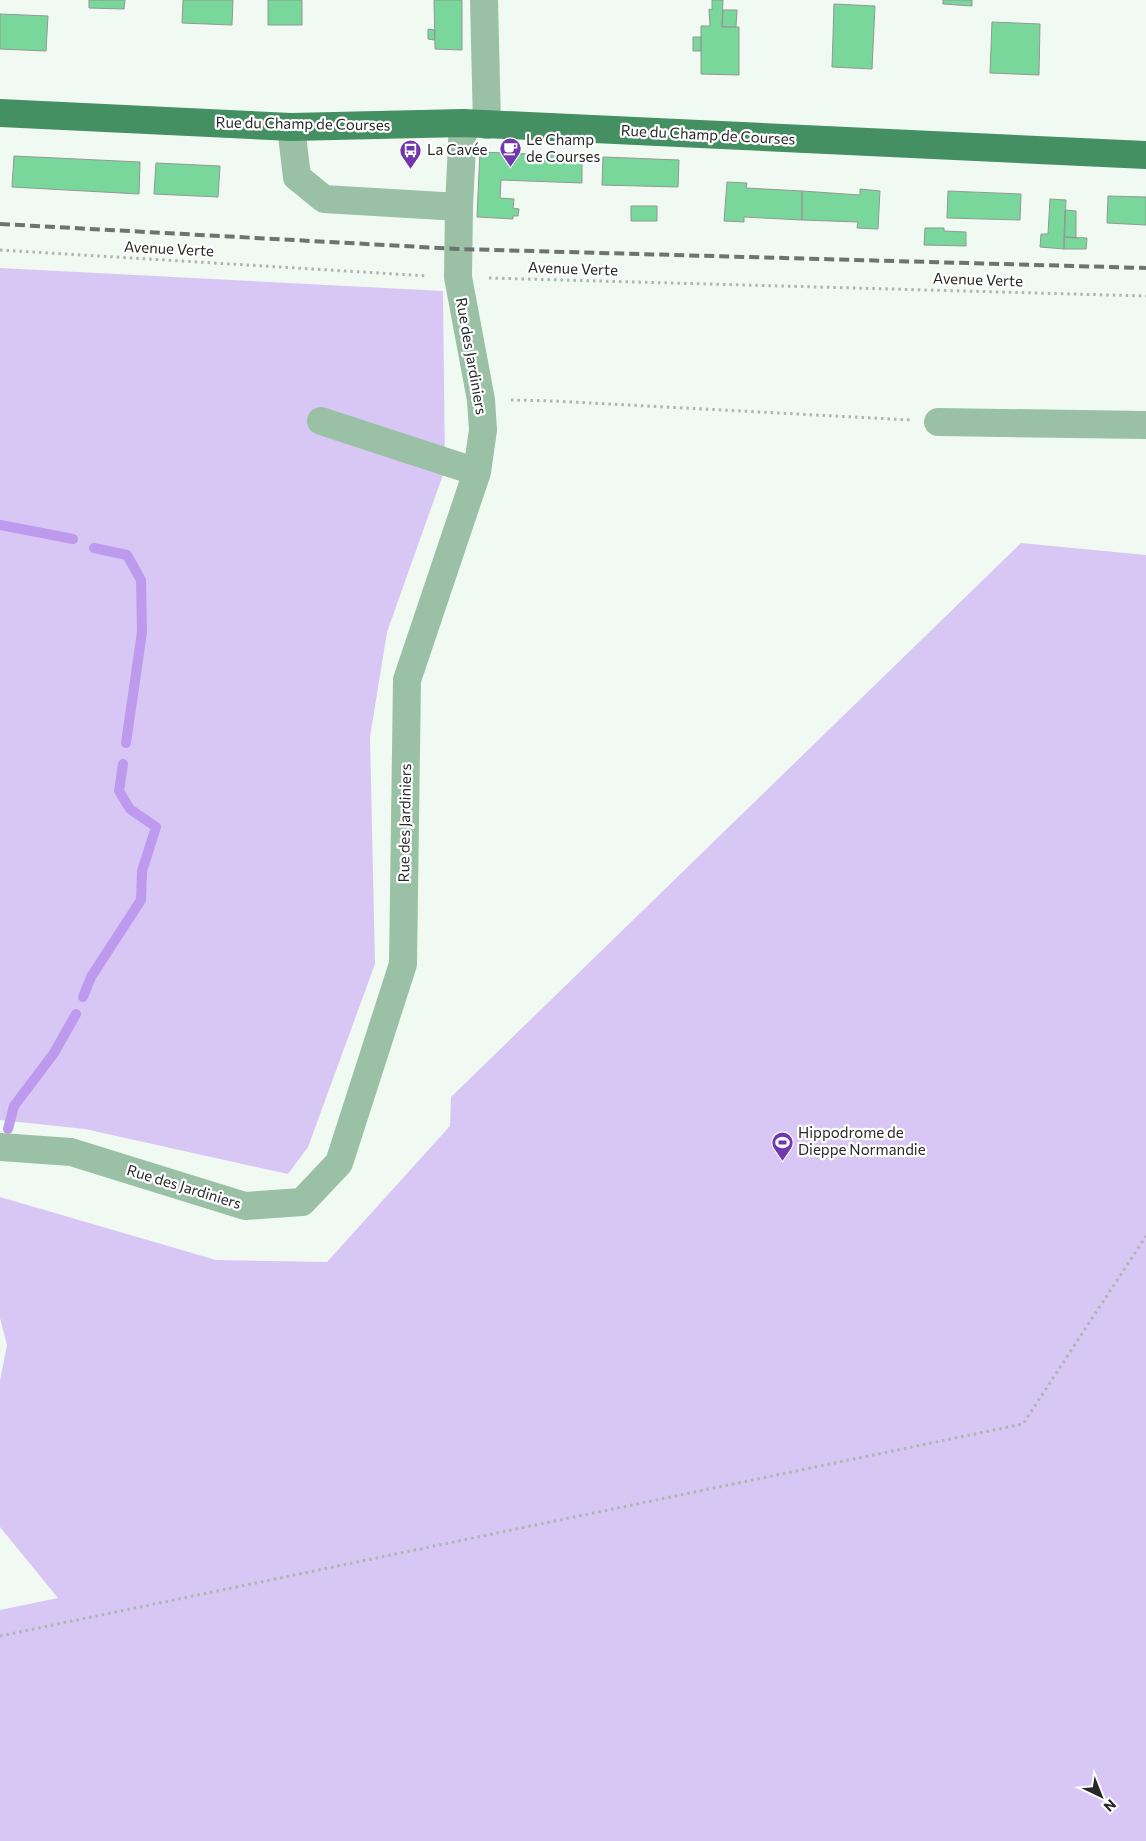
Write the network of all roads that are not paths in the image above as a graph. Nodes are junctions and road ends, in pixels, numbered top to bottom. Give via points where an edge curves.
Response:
1 (484, 0) edge
2 (0, 113) edge
3 (475, 124) junction
4 (291, 127) junction
5 (1146, 155) edge
6 (459, 206) junction
7 (322, 421) dead end
8 (938, 422) road end
9 (1146, 425) edge
10 (477, 472) junction
11 (0, 1147) edge

1 - 3 street, Rue des Jardiniers
2 - 4 main road, Rue du Champ de Courses
3 - 4 main road, Rue du Champ de Courses
3 - 5 main road, Rue du Champ de Courses
3 - 6 street, Rue des Jardiniers
4 - 6 street via 298,177 324,199
6 - 10 street, Rue des Jardiniers via 458,278 481,400 483,430
7 - 10 street
8 - 9 street
10 - 11 street, Rue des Jardiniers via 406,680 403,964 339,1163 302,1202 245,1206 71,1152

